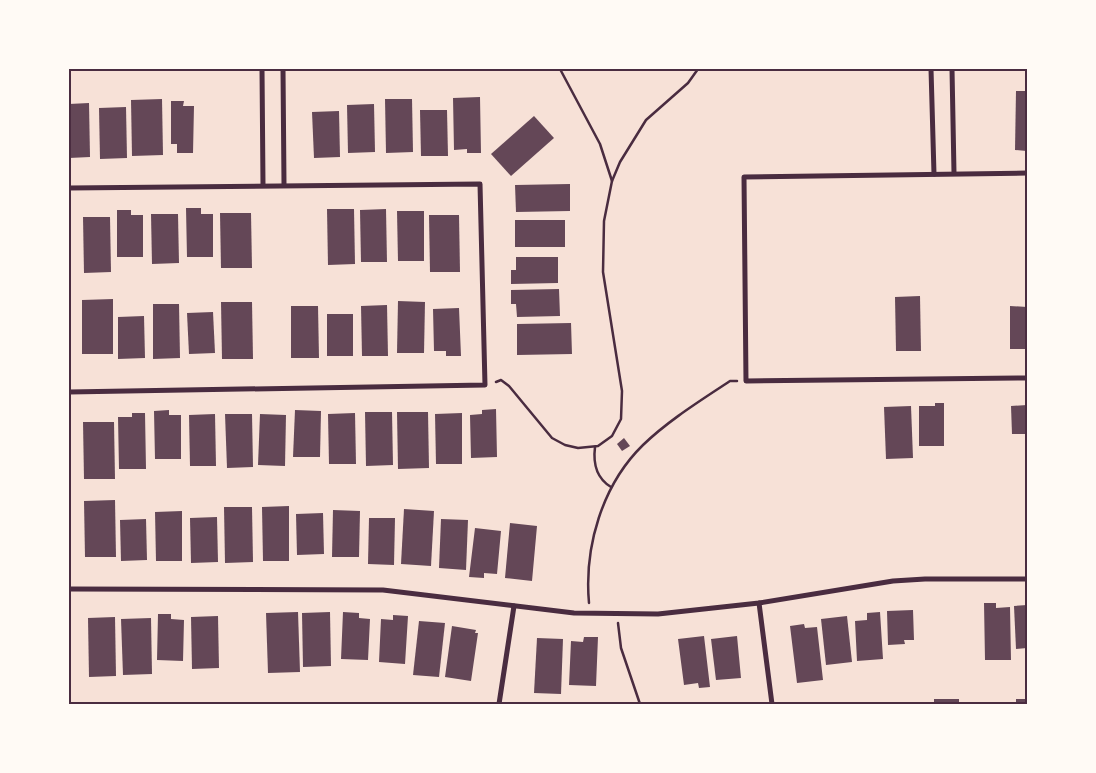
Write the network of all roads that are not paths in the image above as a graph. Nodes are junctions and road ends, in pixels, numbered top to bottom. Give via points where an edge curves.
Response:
1 (262, 69) edge
2 (283, 69) edge
3 (931, 69) edge
4 (952, 69) edge
5 (1027, 172) edge
6 (954, 173) junction
7 (934, 174) junction
8 (284, 184) junction
9 (263, 185) junction
10 (69, 188) edge
11 (1027, 378) edge
12 (69, 392) edge
13 (1027, 579) edge
14 (69, 589) edge
15 (759, 603) junction
16 (514, 606) junction
17 (499, 704) edge
18 (772, 704) edge

1 - 9 street
2 - 8 street
3 - 7 street
4 - 6 street
5 - 6 street
6 - 7 street
7 - 11 street via 744,176 746,380
8 - 9 street
8 - 12 street via 480,184 485,385
9 - 10 street
13 - 15 street via 893,581
14 - 16 street via 383,590
15 - 16 street via 658,614 590,613
15 - 18 street
16 - 17 street

